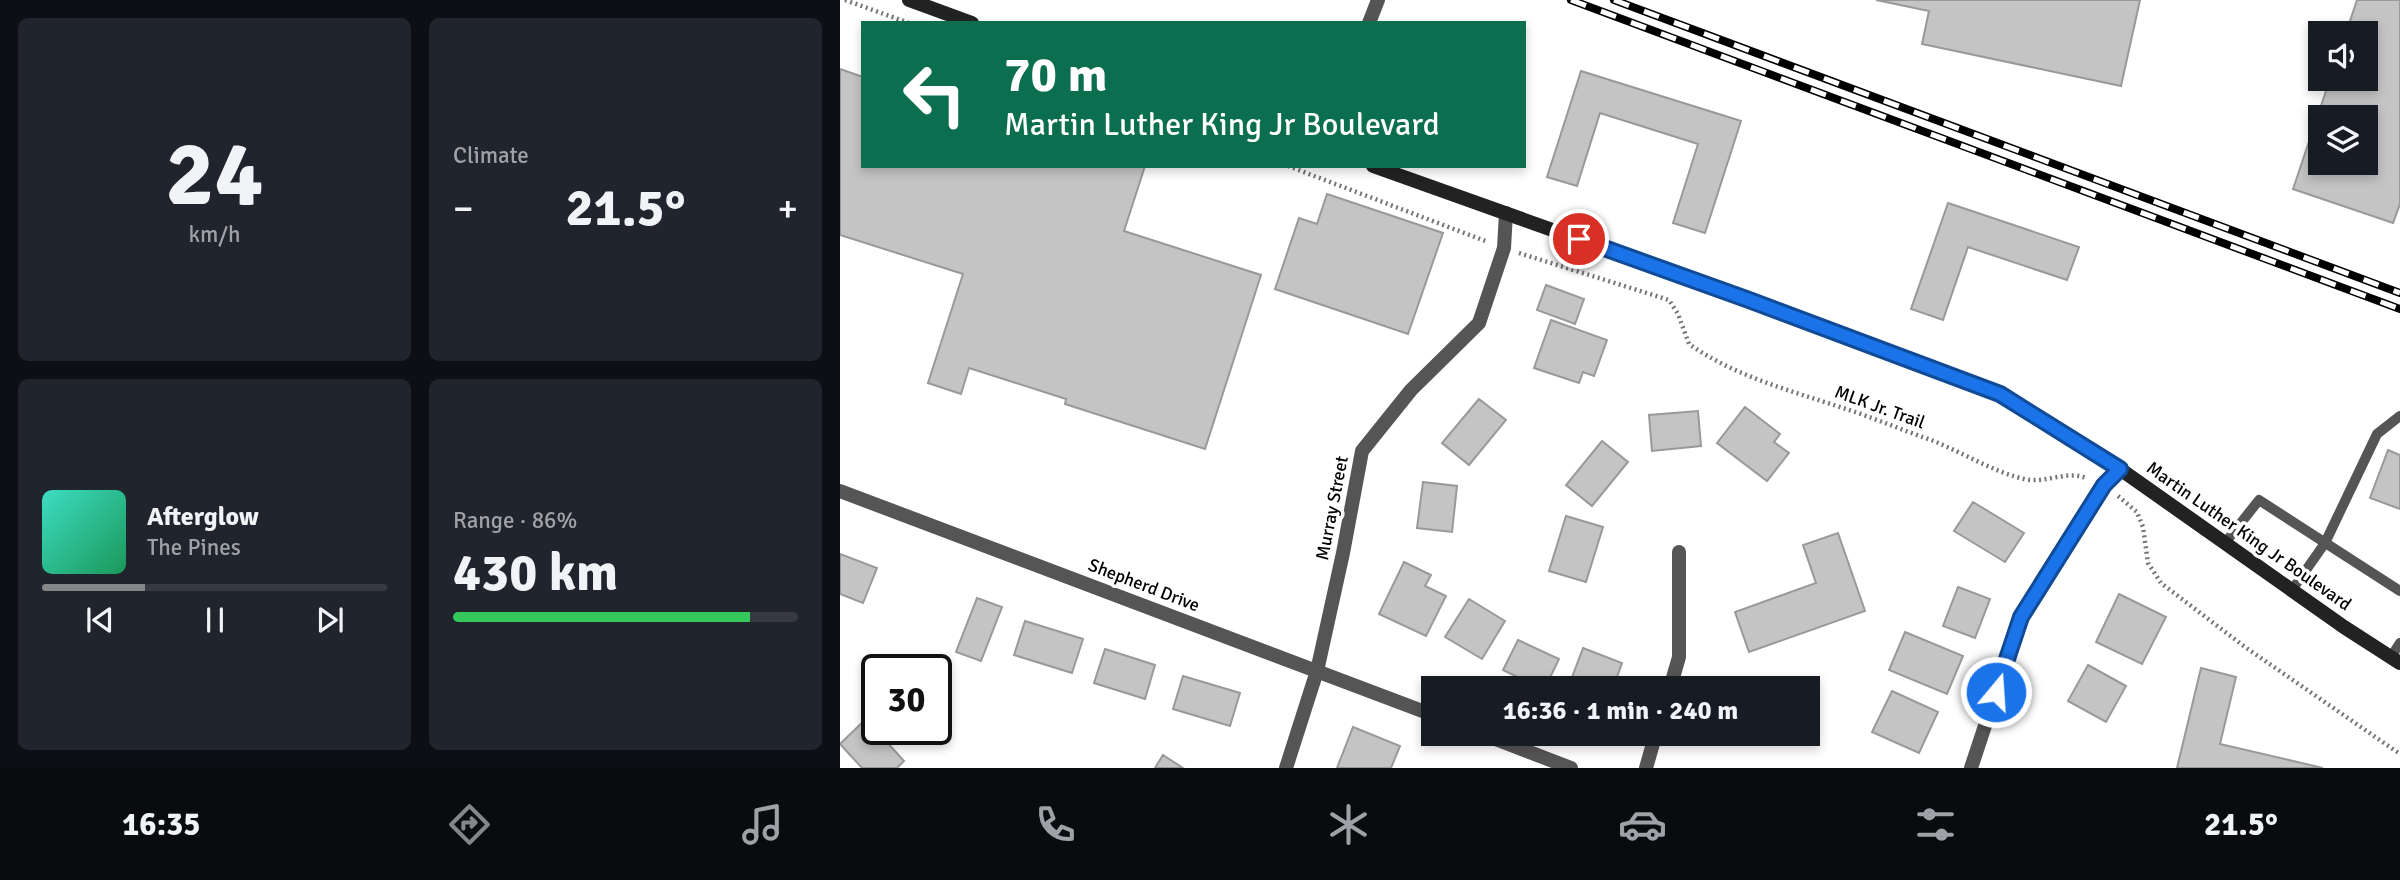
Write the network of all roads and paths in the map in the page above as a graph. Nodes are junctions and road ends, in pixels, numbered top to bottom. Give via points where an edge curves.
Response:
1 (845, 0) edge
2 (909, 0) edge
3 (1378, 0) edge
4 (903, 21) edge
5 (967, 21) edge
6 (1370, 21) edge
7 (1293, 168) edge
8 (1379, 168) edge
9 (1506, 213) junction
10 (1504, 248) junction
11 (2400, 416) edge
12 (2120, 469) junction
13 (2104, 485) junction
14 (840, 491) edge
15 (2225, 543) junction
16 (2325, 543) junction
17 (1679, 552) dead end
18 (2292, 590) junction
19 (2400, 591) edge
20 (2400, 643) edge
21 (2395, 660) edge
22 (1317, 671) junction
23 (1673, 676) edge
24 (1421, 710) edge
25 (1514, 746) edge
26 (1652, 746) edge
27 (2400, 754) edge
28 (1286, 768) edge
29 (1571, 768) edge
30 (1646, 768) edge
31 (1971, 768) edge

1 - 4 path
2 - 5 main road
3 - 6 street
7 - 10 path, MLK Jr. Trail
8 - 9 main road, Martin Luther King Jr Boulevard
9 - 10 street, Murray Street
9 - 12 main road, Martin Luther King Jr Boulevard via 2000,394
10 - 13 path, MLK Jr. Trail via 1669,300 1689,344 1774,387 1945,445 2010,475 2028,480 2076,474
10 - 22 street, Murray Street via 1479,323 1411,390 1362,451
11 - 16 lane via 2377,434
12 - 13 street
12 - 15 main road, Martin Luther King Jr Boulevard
13 - 27 path, MLK Jr. Trail via 2137,512 2148,563 2161,583
13 - 31 street via 2021,617
14 - 22 street, Shepherd Drive
15 - 16 lane via 2259,500
15 - 18 main road, Martin Luther King Jr Boulevard
16 - 18 lane
16 - 19 lane
17 - 23 street via 1679,657
18 - 21 main road, Martin Luther King Jr Boulevard
20 - 21 lane
22 - 24 street, Shepherd Drive
22 - 28 street, Murray Street
25 - 29 street
26 - 30 street

